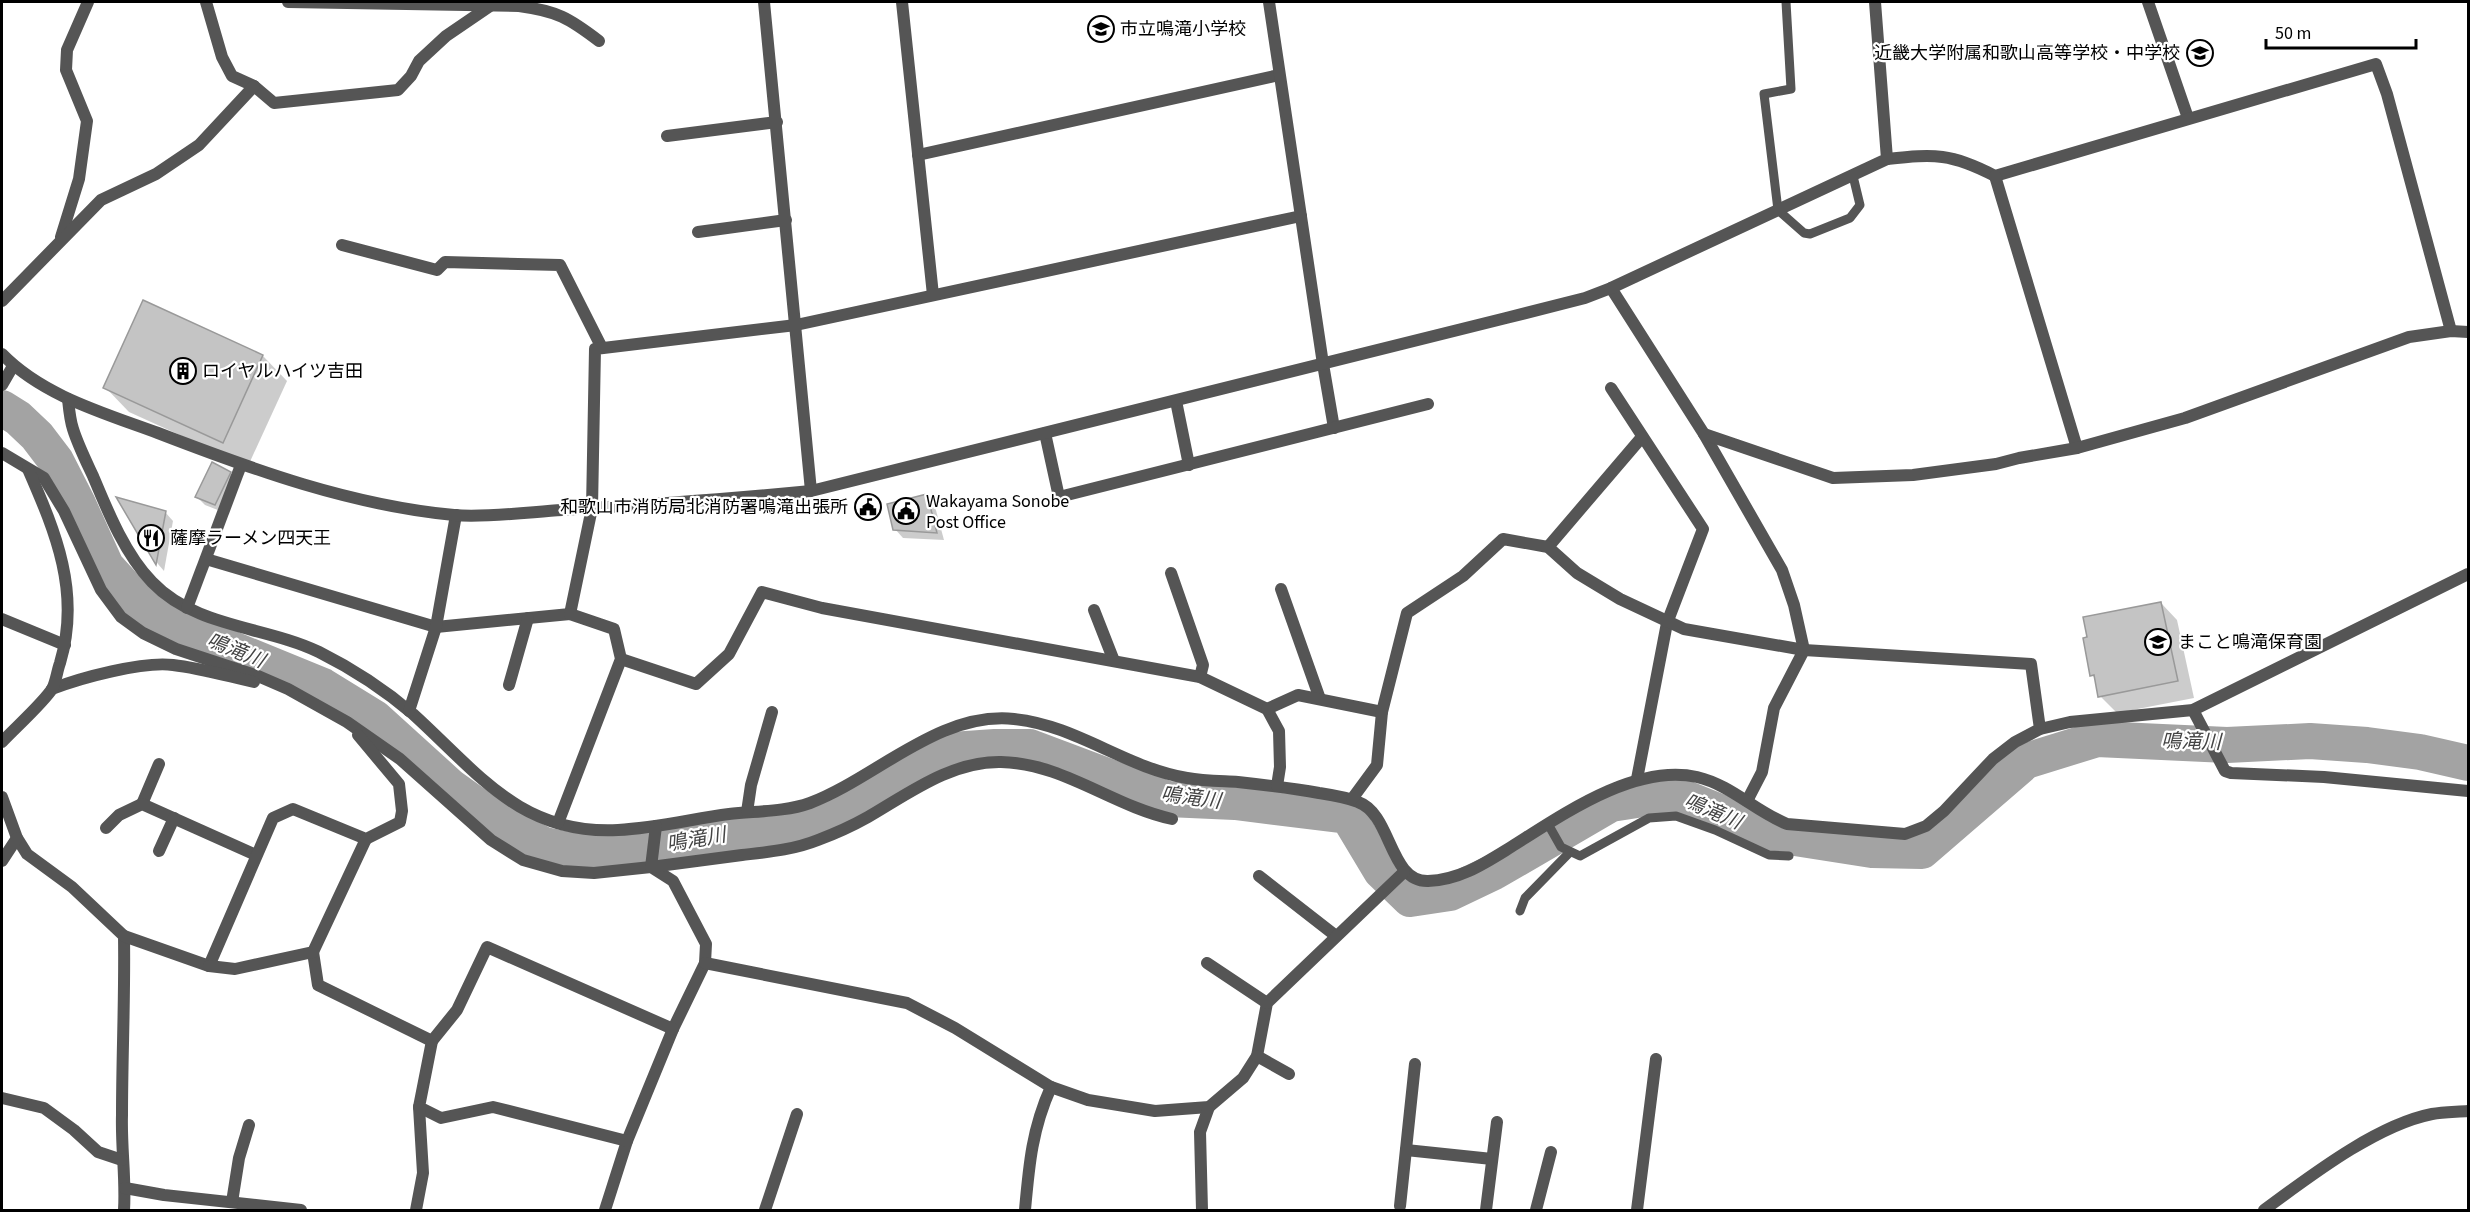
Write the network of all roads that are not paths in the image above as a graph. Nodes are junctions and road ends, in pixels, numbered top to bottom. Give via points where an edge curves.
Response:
1 (88, 2) edge
2 (206, 2) edge
3 (288, 2) edge
4 (764, 2) edge
5 (902, 2) edge
6 (1269, 2) edge
7 (1786, 2) edge
8 (1875, 2) edge
9 (2148, 2) edge
10 (490, 6) junction
11 (599, 41) dead end
12 (1279, 75) junction
13 (254, 86) junction
14 (2188, 118) junction
15 (777, 122) junction
16 (667, 136) dead end
17 (918, 155) junction
18 (1887, 159) junction
19 (1853, 176) junction
20 (1995, 176) junction
21 (1778, 210) junction
22 (1301, 216) junction
23 (786, 220) junction
24 (698, 232) dead end
25 (61, 238) junction
26 (342, 245) dead end
27 (1611, 288) junction
28 (933, 295) junction
29 (2, 301) edge
30 (796, 325) junction
31 (2451, 331) junction
32 (2469, 332) edge
33 (602, 348) junction
34 (2, 354) edge
35 (1323, 364) junction
36 (13, 366) junction
37 (2, 385) edge
38 (1611, 388) dead end
39 (68, 399) junction
40 (1176, 401) junction
41 (1428, 404) dead end
42 (1334, 428) junction
43 (1045, 433) junction
44 (1704, 434) junction
45 (1642, 437) junction
46 (2077, 448) junction
47 (2, 453) edge
48 (241, 465) junction
49 (1190, 465) junction
50 (27, 468) junction
51 (811, 491) junction
52 (592, 508) junction
53 (456, 515) junction
54 (1548, 547) junction
55 (206, 559) junction
56 (1171, 573) dead end
57 (2469, 574) edge
58 (1281, 589) dead end
59 (187, 609) junction
60 (1094, 610) dead end
61 (570, 614) junction
62 (528, 618) junction
63 (2, 619) edge
64 (1667, 623) junction
65 (436, 627) junction
66 (65, 645) junction
67 (1804, 650) junction
68 (621, 659) junction
69 (1114, 661) junction
70 (1200, 677) junction
71 (509, 686) dead end
72 (52, 689) junction
73 (288, 689) junction
74 (1320, 699) junction
75 (1267, 709) junction
76 (2193, 710) junction
77 (409, 711) junction
78 (772, 712) dead end
79 (1382, 712) junction
80 (347, 722) junction
81 (2040, 729) junction
82 (2, 742) edge
83 (159, 764) dead end
84 (1637, 779) junction
85 (1277, 786) junction
86 (2469, 792) edge
87 (2, 797) edge
88 (1352, 799) junction
89 (1747, 801) junction
90 (142, 804) junction
91 (747, 812) junction
92 (174, 818) junction
93 (1172, 819) dead end
94 (558, 823) junction
95 (1549, 827) junction
96 (106, 828) dead end
97 (656, 831) junction
98 (17, 838) junction
99 (366, 839) junction
100 (159, 851) dead end
101 (1570, 852) junction
102 (256, 855) junction
103 (1789, 856) dead end
104 (2, 861) edge
105 (652, 863) junction
106 (1401, 875) junction
107 (1259, 876) dead end
108 (1520, 910) dead end
109 (124, 936) junction
110 (1336, 936) junction
111 (314, 952) junction
112 (705, 963) junction
113 (1207, 963) dead end
114 (209, 966) junction
115 (1267, 1003) junction
116 (673, 1029) junction
117 (432, 1041) junction
118 (1257, 1056) junction
119 (1656, 1059) dead end
120 (1415, 1064) dead end
121 (1289, 1074) dead end
122 (1051, 1087) junction
123 (2, 1098) edge
124 (419, 1107) junction
125 (1209, 1107) junction
126 (2469, 1111) edge
127 (797, 1114) dead end
128 (1497, 1122) dead end
129 (249, 1125) dead end
130 (627, 1141) junction
131 (1406, 1150) junction
132 (1551, 1152) dead end
133 (1492, 1159) junction
134 (122, 1160) junction
135 (125, 1188) junction
136 (232, 1202) junction
137 (1400, 1206) dead end
138 (286, 1209) edge
139 (124, 1210) edge
140 (301, 1210) edge
141 (416, 1210) edge
142 (605, 1210) edge
143 (765, 1210) edge
144 (1025, 1210) edge
145 (1202, 1210) edge
146 (1486, 1210) edge
147 (1536, 1210) edge
148 (1637, 1210) edge
149 (2264, 1210) edge

1 - 25 street via 67,50 66,70 87,121 79,179
2 - 13 street via 222,57 232,76
3 - 10 street
4 - 15 street
5 - 17 street
6 - 12 street
7 - 21 lane via 1791,89 1764,94
8 - 18 street
9 - 14 street
10 - 11 street via 546,9 570,19
10 - 13 street via 418,61 398,90 274,103
12 - 17 street
12 - 22 street
13 - 25 street via 199,145 156,174 101,200
14 - 20 street
14 - 31 street via 2376,64
15 - 16 street
15 - 23 street
17 - 28 street
18 - 19 street
18 - 20 street via 1933,154 1967,161
19 - 21 street
19 - 21 lane via 1860,205 1851,218 1810,234
20 - 46 street
21 - 27 street
22 - 28 street
22 - 35 street
23 - 24 street
23 - 30 street
25 - 29 street
26 - 33 street via 436,270 445,262 560,265
27 - 35 street via 1585,298
27 - 44 street
28 - 30 street
30 - 33 street
30 - 51 street
31 - 32 street
31 - 46 street via 2409,337 2185,418
33 - 52 street via 595,349
34 - 36 street
35 - 40 street
35 - 42 street
36 - 37 street
36 - 39 street
38 - 45 street
39 - 48 street
39 - 59 street via 72,427 115,528 149,580
40 - 43 street
40 - 49 street
41 - 42 street
42 - 49 street
43 - 49 street via 1059,497
43 - 51 street
44 - 46 street via 1833,478 1913,475
44 - 67 street via 1782,570
45 - 54 street
45 - 64 street via 1703,528
47 - 50 street
48 - 53 street via 313,489
48 - 55 street
50 - 66 street via 63,563 69,617
50 - 73 street via 44,478 101,590 121,617 176,649
51 - 52 street
52 - 53 street
52 - 61 street
53 - 65 street
54 - 64 street via 1577,573
54 - 79 street via 1503,539 1464,576 1407,613
55 - 59 street
55 - 65 street
56 - 70 street via 1203,665
57 - 76 street
58 - 74 street
59 - 77 street via 318,652 372,682
60 - 69 street
61 - 62 street
61 - 68 street via 614,629
62 - 65 street
62 - 71 street
63 - 66 street
64 - 67 street
64 - 84 street
65 - 77 street
66 - 72 street
67 - 81 street via 2031,664
67 - 89 street via 1774,708 1762,772
68 - 69 street via 696,684 729,654 762,592 822,608
68 - 94 street
69 - 70 street
70 - 75 street
72 - 73 street via 148,665 172,665
72 - 82 street
73 - 80 street
74 - 75 street via 1298,695
74 - 79 street
75 - 85 street via 1279,731
76 - 81 street via 2070,722
76 - 86 street via 2230,774 2325,777
77 - 94 street via 485,782 522,810
78 - 91 street
79 - 88 street via 1377,765
80 - 99 street via 399,784 400,822
80 - 105 street via 400,759 491,840 523,860 562,871 594,873
81 - 89 street via 1993,759 1935,819 1905,834 1787,824
83 - 90 street
84 - 89 street via 1656,774 1693,776 1718,783
84 - 95 street via 1616,787
85 - 88 street
85 - 91 street via 1185,778 1129,761 1062,729 1012,718 960,724 917,744 845,789 803,806
87 - 98 street
88 - 106 street via 1368,806 1377,819
90 - 92 street
90 - 96 street via 119,815
91 - 97 street
92 - 100 street
92 - 102 street
93 - 105 street via 1135,808 1053,770 999,761 973,764 938,777 864,819 790,849
94 - 97 street via 585,830
95 - 101 lane via 1561,847
95 - 106 street via 1468,873 1428,881
97 - 105 street
98 - 104 street
98 - 109 street via 27,854 72,887
99 - 102 street via 293,809 273,818
99 - 111 street
101 - 103 lane via 1580,856 1649,818 1676,816 1769,855
101 - 108 lane via 1525,898
102 - 114 street
105 - 112 street via 673,881 706,944
106 - 110 street
107 - 110 street
109 - 114 street
109 - 134 street
110 - 115 street
111 - 114 street via 236,969
111 - 117 street via 318,985
112 - 116 street
112 - 122 street via 907,1003
113 - 115 street
115 - 118 street
116 - 117 street via 487,947 457,1010
116 - 130 street
117 - 124 street
118 - 121 street
118 - 125 street via 1243,1078
119 - 148 street
120 - 131 street
122 - 125 street via 1088,1100 1155,1111
122 - 144 street via 1038,1114 1030,1149
123 - 134 street via 44,1108 98,1152
124 - 130 street via 441,1118 493,1107
124 - 141 street via 423,1173
125 - 145 street via 1200,1132
126 - 149 street via 2431,1114 2391,1128 2325,1166
127 - 143 street
128 - 133 street
129 - 136 street
130 - 142 street
131 - 133 street
131 - 137 street
132 - 147 street
133 - 146 street
134 - 135 street
135 - 136 street
135 - 139 street
136 - 138 street
138 - 140 street

